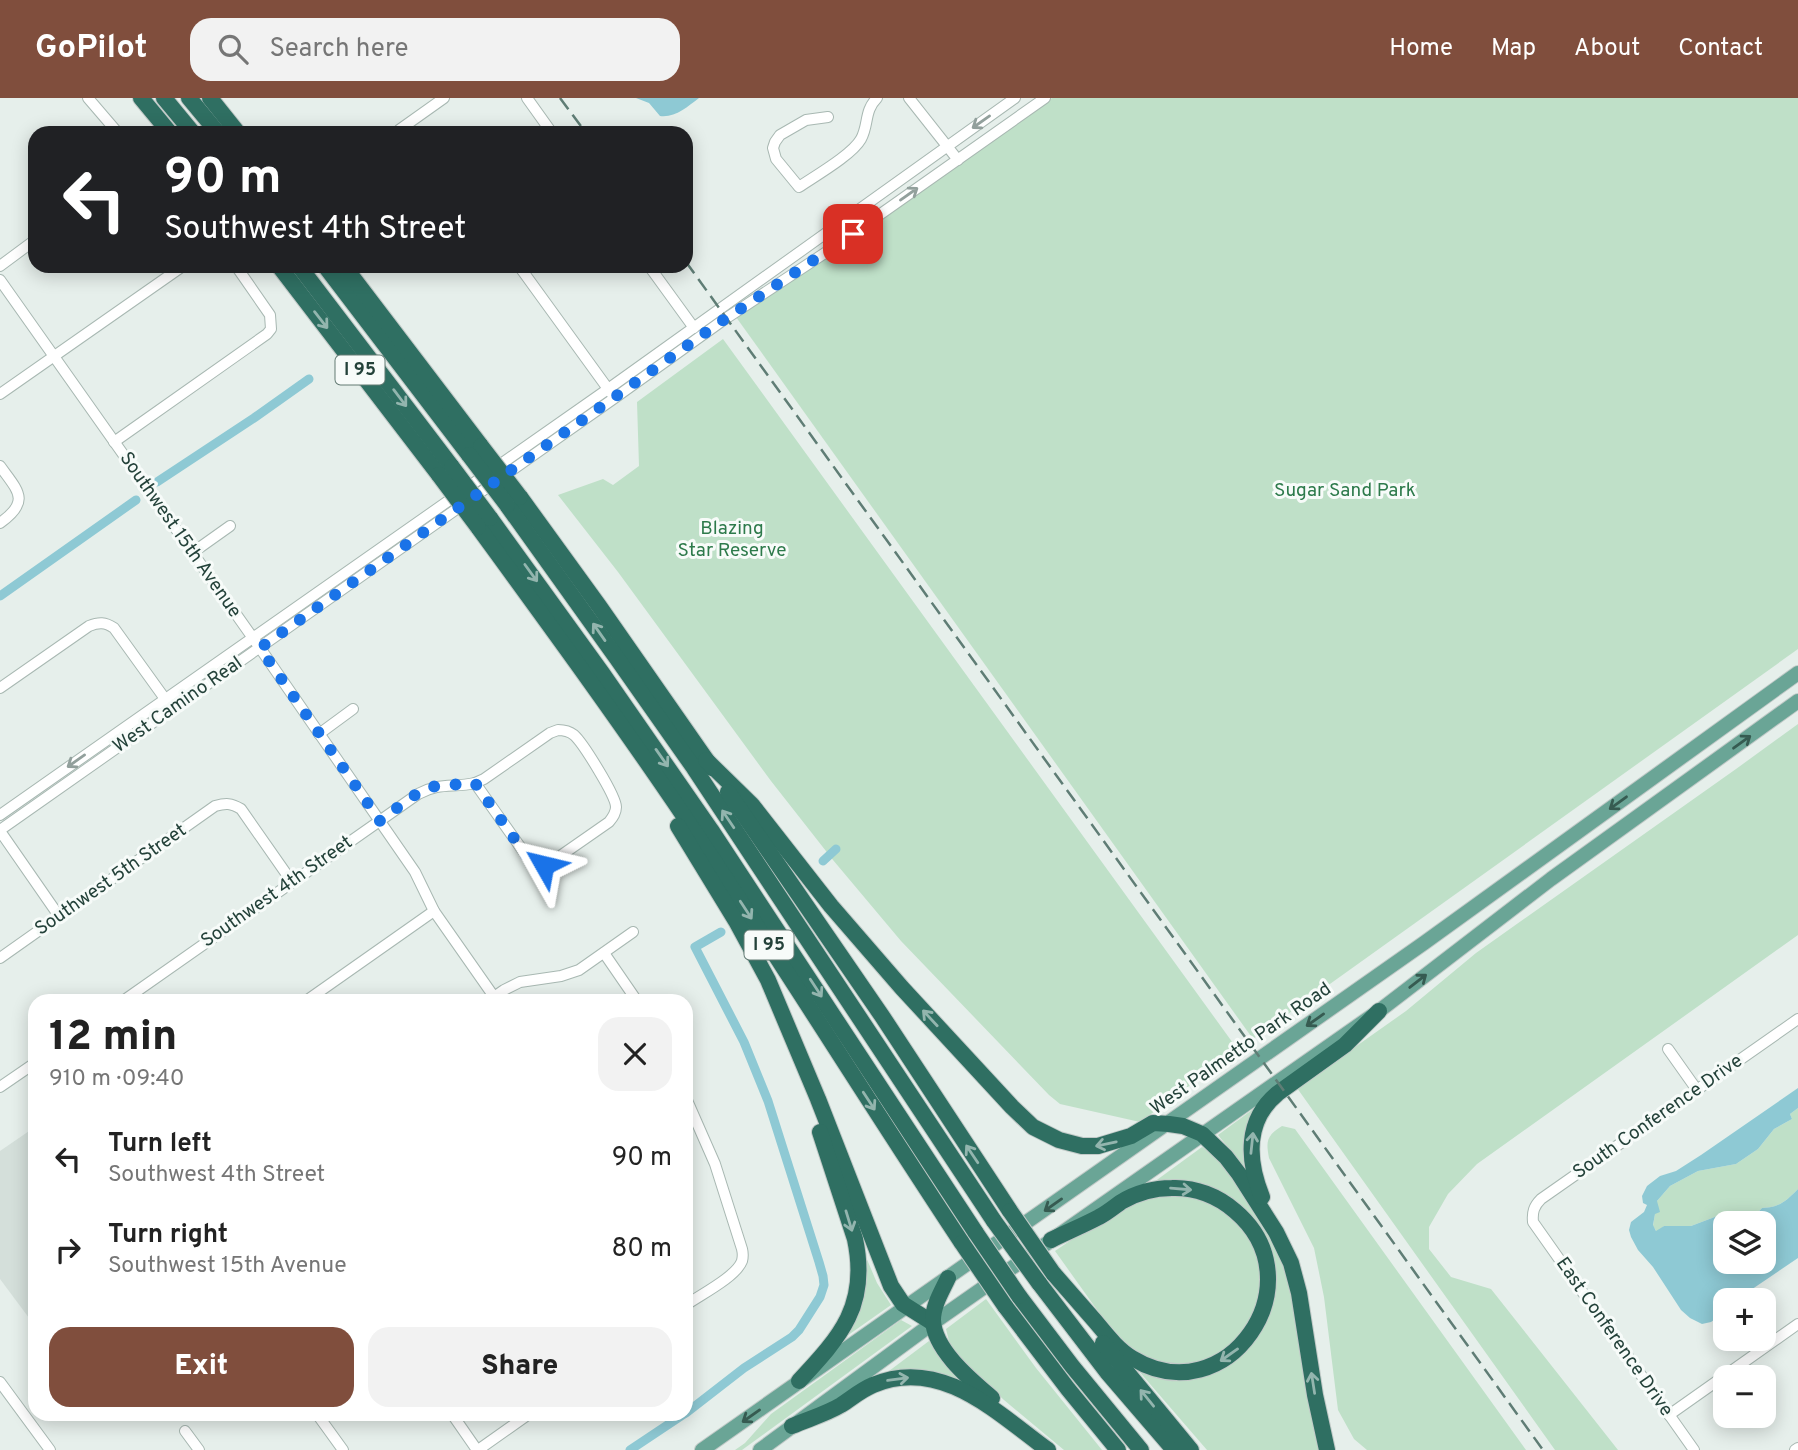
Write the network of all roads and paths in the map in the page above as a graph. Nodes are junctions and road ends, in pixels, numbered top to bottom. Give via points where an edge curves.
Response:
1 (88, 98) edge
2 (141, 98) edge
3 (164, 98) edge
4 (189, 98) edge
5 (210, 98) edge
6 (444, 98) edge
7 (527, 98) edge
8 (877, 98) edge
9 (909, 98) edge
10 (1014, 98) edge
11 (1045, 98) edge
12 (828, 117) dead end
13 (112, 126) edge
14 (164, 126) edge
15 (187, 126) edge
16 (212, 126) edge
17 (232, 126) edge
18 (405, 126) edge
19 (547, 126) edge
20 (948, 145) junction
21 (958, 160) junction
22 (28, 245) edge
23 (0, 266) edge
24 (173, 273) edge
25 (241, 273) edge
26 (285, 273) edge
27 (304, 273) edge
28 (331, 273) edge
29 (349, 273) edge
30 (524, 273) edge
31 (654, 273) edge
32 (0, 280) edge
33 (694, 328) junction
34 (54, 356) junction
35 (612, 393) junction
36 (0, 394) edge
37 (114, 442) junction
38 (475, 450) junction
39 (0, 466) edge
40 (446, 471) junction
41 (513, 501) junction
42 (484, 522) junction
43 (0, 523) edge
44 (230, 526) dead end
45 (192, 553) junction
46 (252, 637) junction
47 (260, 648) junction
48 (568, 652) junction
49 (1798, 673) edge
50 (0, 688) edge
51 (165, 699) junction
52 (1798, 701) edge
53 (172, 709) junction
54 (353, 709) dead end
55 (319, 734) junction
56 (706, 760) junction
57 (1673, 763) junction
58 (1686, 782) junction
59 (475, 783) junction
60 (0, 815) edge
61 (380, 821) junction
62 (0, 830) edge
63 (292, 882) junction
64 (434, 911) junction
65 (59, 916) junction
66 (633, 932) dead end
67 (604, 953) junction
68 (0, 958) edge
69 (133, 994) edge
70 (316, 994) edge
71 (489, 994) edge
72 (502, 994) edge
73 (632, 994) edge
74 (1379, 1011) junction
75 (1798, 1019) edge
76 (1668, 1049) dead end
77 (803, 1062) junction
78 (28, 1068) edge
79 (0, 1087) edge
80 (1697, 1090) junction
81 (693, 1114) edge
82 (1169, 1124) junction
83 (1202, 1134) junction
84 (1533, 1223) joint
85 (1276, 1232) junction
86 (1051, 1240) junction
87 (1053, 1273) junction
88 (948, 1278) junction
89 (693, 1300) edge
90 (1013, 1300) junction
91 (1051, 1300) junction
92 (907, 1307) junction
93 (933, 1323) junction
94 (1798, 1324) edge
95 (1128, 1375) junction
96 (799, 1381) junction
97 (0, 1382) edge
98 (1669, 1415) junction
99 (28, 1420) edge
100 (29, 1421) edge
101 (322, 1421) edge
102 (457, 1421) edge
103 (519, 1421) edge
104 (792, 1426) junction
105 (185, 1431) dead end
106 (50, 1450) edge
107 (199, 1450) edge
108 (343, 1450) edge
109 (478, 1450) edge
110 (702, 1450) edge
111 (760, 1450) edge
112 (1051, 1450) edge
113 (1118, 1450) edge
114 (1141, 1450) edge
115 (1174, 1450) edge
116 (1191, 1450) edge
117 (1327, 1450) edge
118 (1694, 1450) edge

1 - 13 street
2 - 14 highway
3 - 15 highway
4 - 16 highway
5 - 17 highway
6 - 18 street
7 - 19 street
8 - 12 street via 867,111 864,134 854,148 799,187 776,159 775,142 806,120
9 - 20 street
10 -> 20 street, West Camino Real
11 - 21 street, West Camino Real
20 - 21 street
20 - 33 street, West Camino Real
35 -> 21 street, West Camino Real
22 - 23 street
24 - 34 street
25 - 37 street via 270,315 271,329
26 -> 40 highway, I 95
27 -> 40 highway
28 - 38 highway
29 - 38 highway, I 95
30 - 35 street
31 - 33 street
32 - 34 street, Southwest 15th Avenue
33 - 35 street, West Camino Real
34 - 36 street
34 - 37 street, Southwest 15th Avenue
35 - 46 street, West Camino Real
35 - 47 street, West Camino Real
37 - 45 street, Southwest 15th Avenue
38 - 41 highway, I 95, bridge
39 - 43 street via 19,499 17,508
40 - 42 highway, I 95, bridge
41 - 56 highway, I 95 via 599,606
91 -> 41 highway, bridge
42 - 48 highway, I 95
42 -> 90 highway, bridge via 596,663 711,830 976,1233
44 - 45 street
45 - 46 street, Southwest 15th Avenue
46 - 47 street, Southwest 15th Avenue
46 - 51 street, West Camino Real
47 - 53 street, West Camino Real
47 - 55 street, Southwest 15th Avenue
48 - 77 highway via 747,940
48 -> 90 highway, I 95, bridge via 702,844 962,1243
49 - 57 main road, West Palmetto Park Road
50 - 51 street via 97,622 114,628
51 - 53 street
51 -> 60 street, West Camino Real
58 -> 52 main road
53 - 62 street, West Camino Real
54 - 55 street
55 - 61 street, Southwest 15th Avenue
82 -> 56 highway via 1153,1123 1131,1136 1098,1146 1059,1140 1033,1127 902,988 752,805
87 -> 56 highway, I 95, bridge
57 - 58 main road
57 -> 82 main road, West Palmetto Park Road
74 -> 58 main road via 1551,878
59 - 59 street via 535,864 553,861 615,814 608,787 575,736 567,731 550,733
59 - 61 street, Southwest 4th Street via 426,789
61 - 63 street, Southwest 4th Street
61 - 64 street, Southwest 15th Avenue via 415,872
62 - 65 street
63 - 65 street, Southwest 5th Street via 241,809 223,803
63 - 69 street, Southwest 4th Street
64 - 70 street
64 - 71 street, Southwest 15th Avenue
65 - 68 street, Southwest 5th Street
66 - 67 street
67 - 72 street via 570,973 520,982
67 - 73 street
74 - 83 main road
85 -> 74 highway via 1252,1167 1252,1136 1258,1118 1271,1098 1345,1045
75 - 80 street, South Conference Drive
76 - 80 street
77 - 92 highway via 885,1275
77 -> 96 highway via 808,1096 855,1239 858,1267 855,1299 844,1328
78 - 79 street
80 - 84 street, South Conference Drive via 1541,1199 1532,1213
81 - 89 street via 715,1164 743,1258 731,1274
82 - 83 highway
82 -> 88 main road, West Palmetto Park Road
83 - 85 highway via 1233,1165
83 - 86 main road
84 - 98 street, East Conference Drive
117 -> 85 highway via 1300,1293 1292,1263
86 -> 87 highway via 1136,1195 1164,1188 1190,1189 1222,1201 1245,1221 1262,1248 1269,1283 1261,1318 1239,1348 1209,1366 1173,1371 1152,1368 1128,1355
86 - 93 main road
87 - 95 highway, I 95
88 - 92 main road, West Palmetto Park Road
88 - 93 highway
90 - 113 highway, I 95 via 1068,1389
90 - 114 highway
91 - 95 highway
91 - 115 highway
92 - 93 highway
92 - 96 main road, West Palmetto Park Road
93 - 104 main road
93 - 112 highway via 962,1372
94 - 98 street
116 -> 95 highway, I 95
96 -> 110 main road, West Palmetto Park Road
97 - 99 street
98 - 118 street, East Conference Drive
100 - 106 street
101 - 108 street
102 - 109 street
103 - 109 street
104 - 111 main road
104 -> 112 highway via 840,1406 872,1385 904,1377 927,1378 969,1393
105 - 107 street

